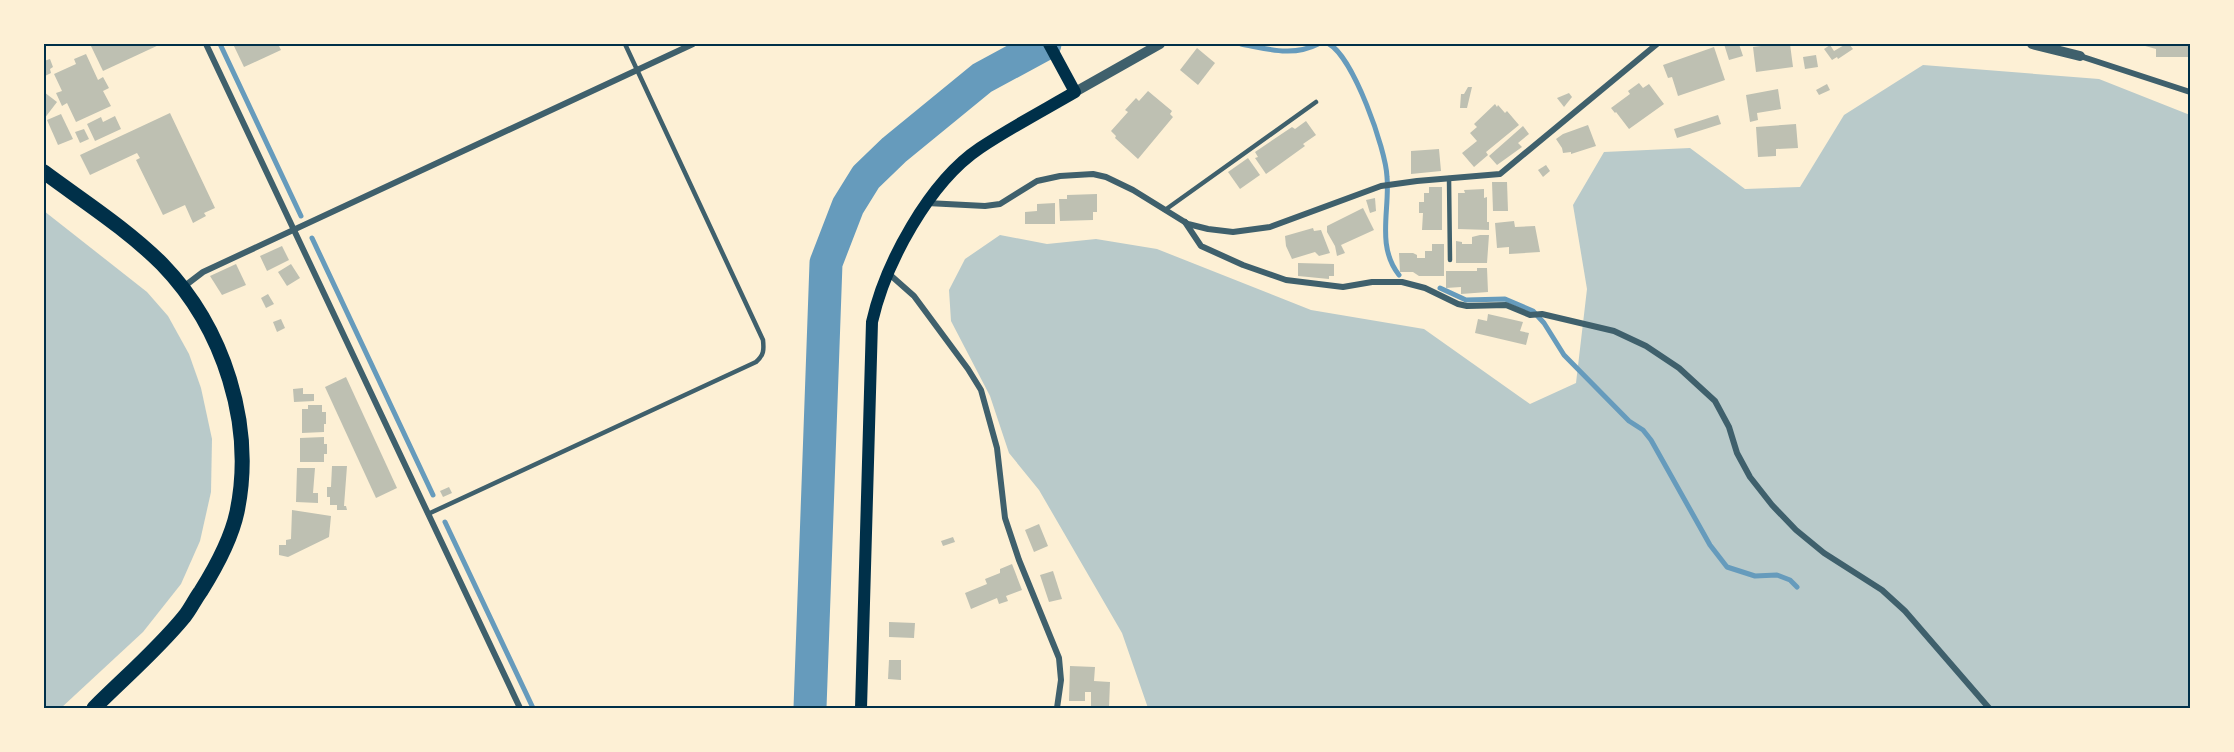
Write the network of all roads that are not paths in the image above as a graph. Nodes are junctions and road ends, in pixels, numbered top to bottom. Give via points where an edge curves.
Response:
1 (206, 44) edge
2 (625, 44) edge
3 (693, 44) edge
4 (1048, 44) edge
5 (1160, 44) edge
6 (1657, 44) edge
7 (2032, 44) edge
8 (2080, 56) joint
9 (637, 69) junction
10 (1075, 92) junction
11 (2190, 92) edge
12 (1316, 102) dead end
13 (44, 172) edge
14 (1449, 178) junction
15 (926, 203) junction
16 (1165, 210) junction
17 (1185, 222) junction
18 (294, 230) junction
19 (1450, 260) dead end
20 (887, 272) junction
21 (181, 288) junction
22 (428, 514) junction
23 (94, 708) edge
24 (520, 708) edge
25 (861, 708) edge
26 (1057, 708) edge
27 (1989, 708) edge

1 - 18 street
2 - 9 lane
3 - 9 street
4 - 10 main road
5 - 10 street
6 - 14 street via 1500,174
7 - 8 street
8 - 11 street
9 - 18 street
9 - 22 lane via 763,340 761,357
10 - 15 main road via 978,149
12 - 16 lane
13 - 21 highway via 128,234 162,264
14 - 17 street via 1381,186 1270,226 1233,232
14 - 19 lane
15 - 16 street via 1000,204 1037,181 1093,174 1133,190
15 - 20 main road
16 - 17 street
17 - 27 street via 1201,246 1286,280 1343,287 1402,282 1458,304 1506,305 1614,331 1646,346 1679,368 1715,401 1750,477 1772,505 1824,553 1882,590 1905,611
18 - 21 street via 203,272
18 - 22 street
20 - 25 main road via 872,322
20 - 26 street via 914,296 981,390 997,448 1005,518 1059,658
21 - 23 highway via 207,326 234,394 240,428 237,512 227,543 185,616
22 - 24 street

